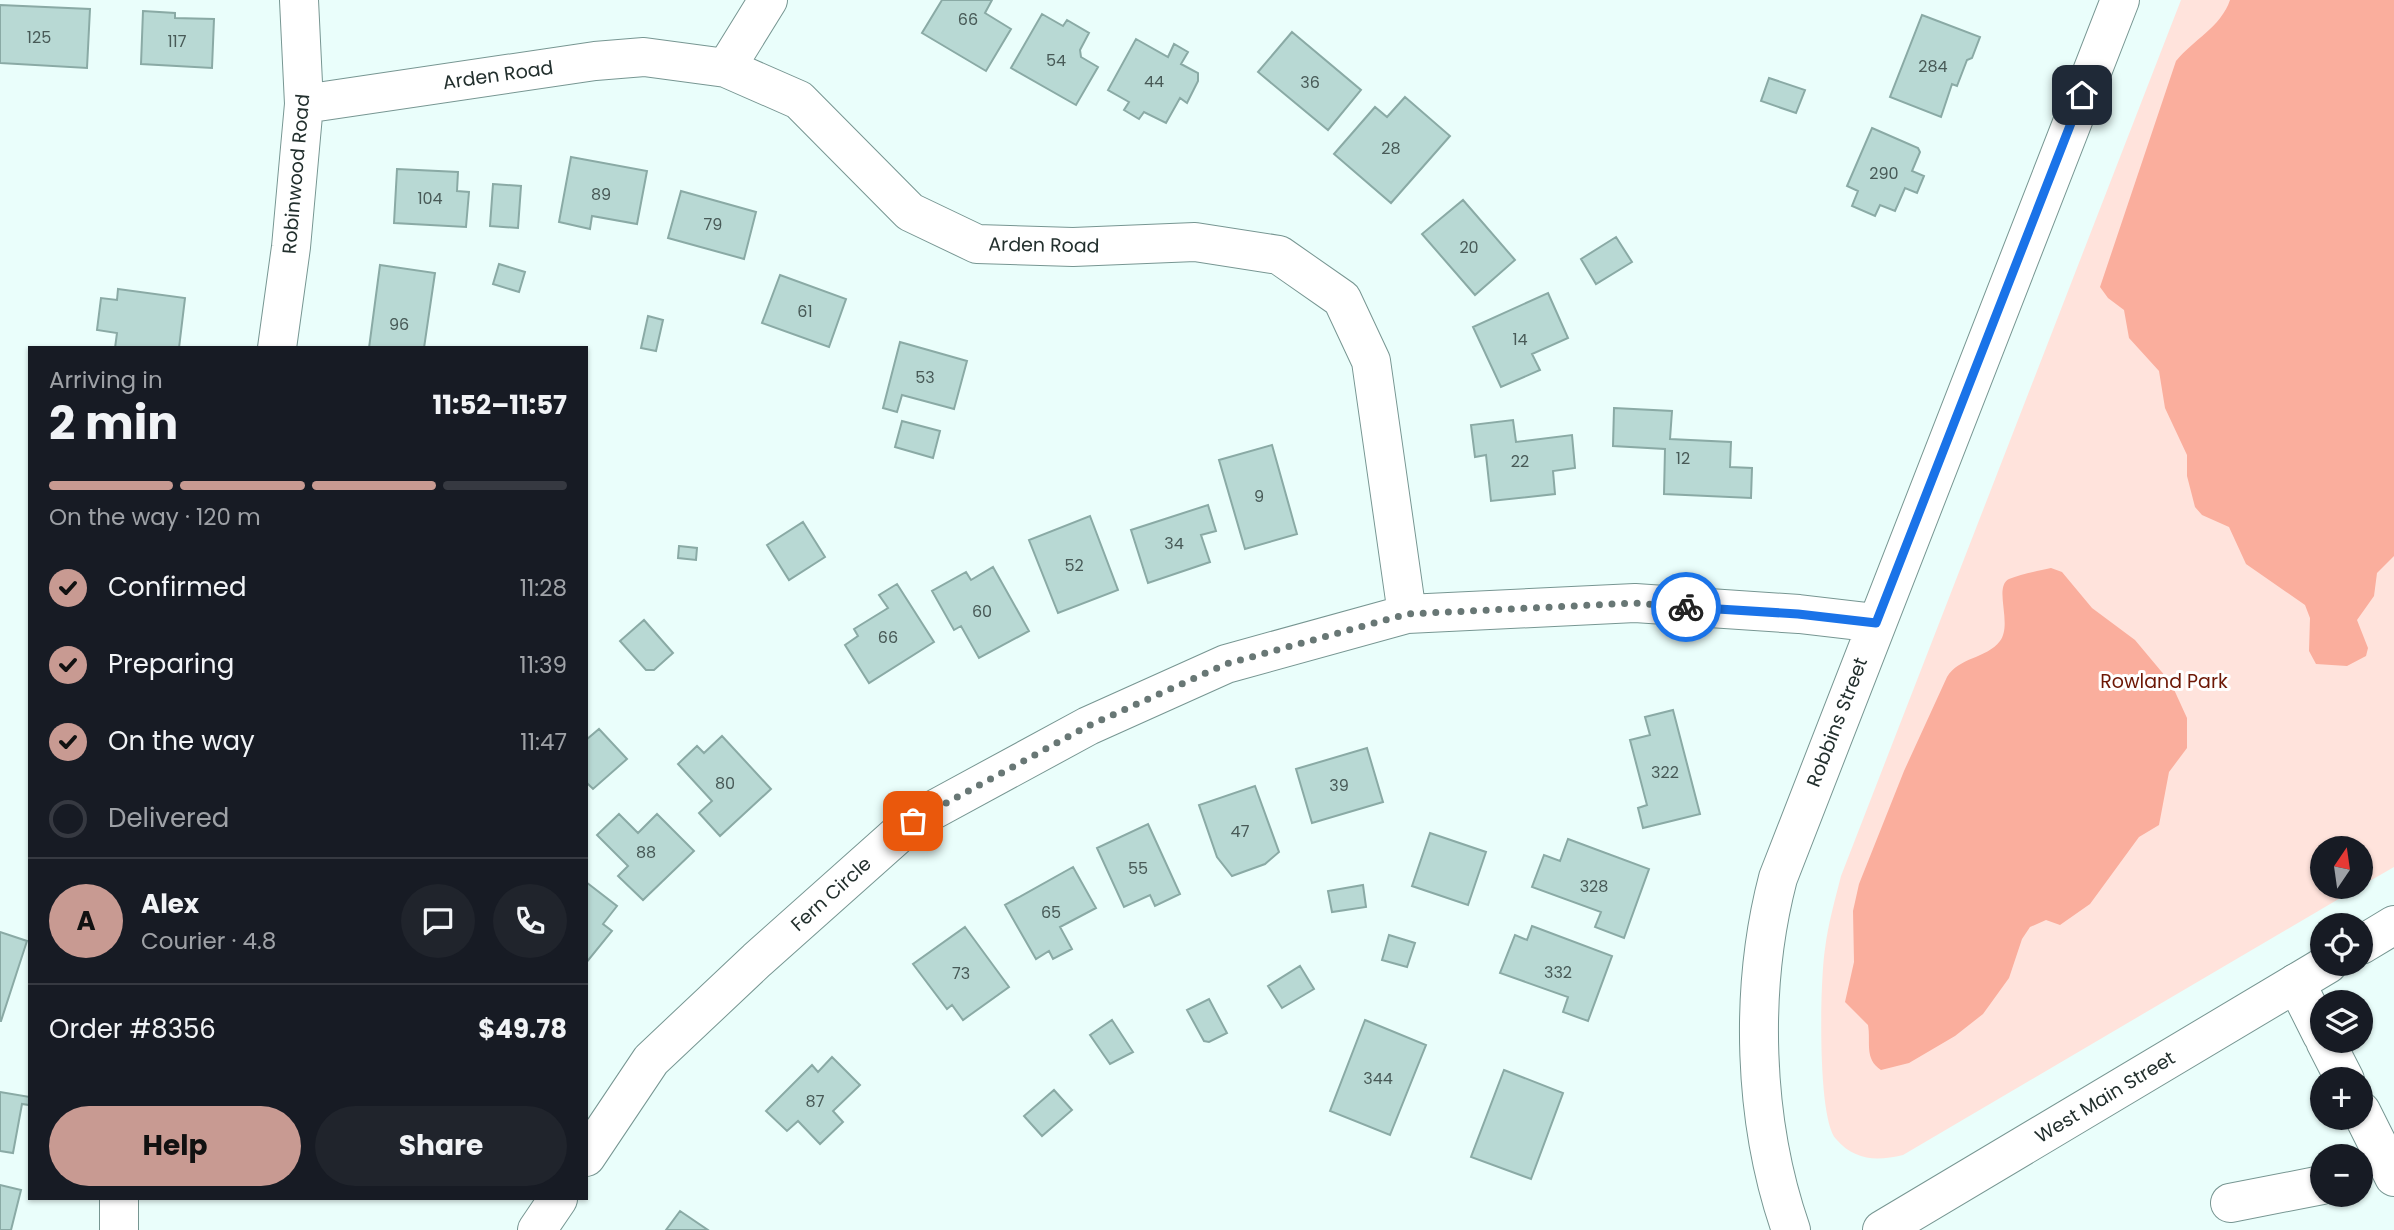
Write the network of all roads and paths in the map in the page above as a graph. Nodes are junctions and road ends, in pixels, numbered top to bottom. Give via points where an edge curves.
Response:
1 (299, 0) edge
2 (768, 0) edge
3 (2120, 0) edge
4 (726, 68) junction
5 (304, 104) junction
6 (277, 346) edge
7 (1407, 614) junction
8 (1876, 623) junction
9 (2394, 925) edge
10 (2373, 938) edge
11 (2310, 975) edge
12 (2367, 1130) edge
13 (588, 1154) edge
14 (2382, 1175) edge
15 (2310, 1187) edge
16 (119, 1200) edge
17 (557, 1200) edge
18 (2230, 1203) dead end
19 (119, 1230) edge
20 (537, 1230) edge
21 (1791, 1230) edge
22 (1882, 1230) edge

1 - 5 street, Robinwood Road
2 - 4 street
3 - 8 street, Robbins Street
4 - 5 street, Arden Road via 644,57 595,61
4 - 7 street, Arden Road via 799,100 910,212 977,244 1073,247 1195,242 1279,255 1342,299 1371,361
5 - 6 street, Robinwood Road
7 - 8 street, Fern Circle via 1635,603
7 - 13 street, Fern Circle via 1226,664 1088,726 913,821 651,1060
8 - 21 street, Robbins Street via 1778,878 1765,947 1760,1029 1763,1087 1775,1172
9 - 10 street
11 - 22 street, West Main Street
12 - 14 street
15 - 18 street
16 - 19 street
17 - 20 street

